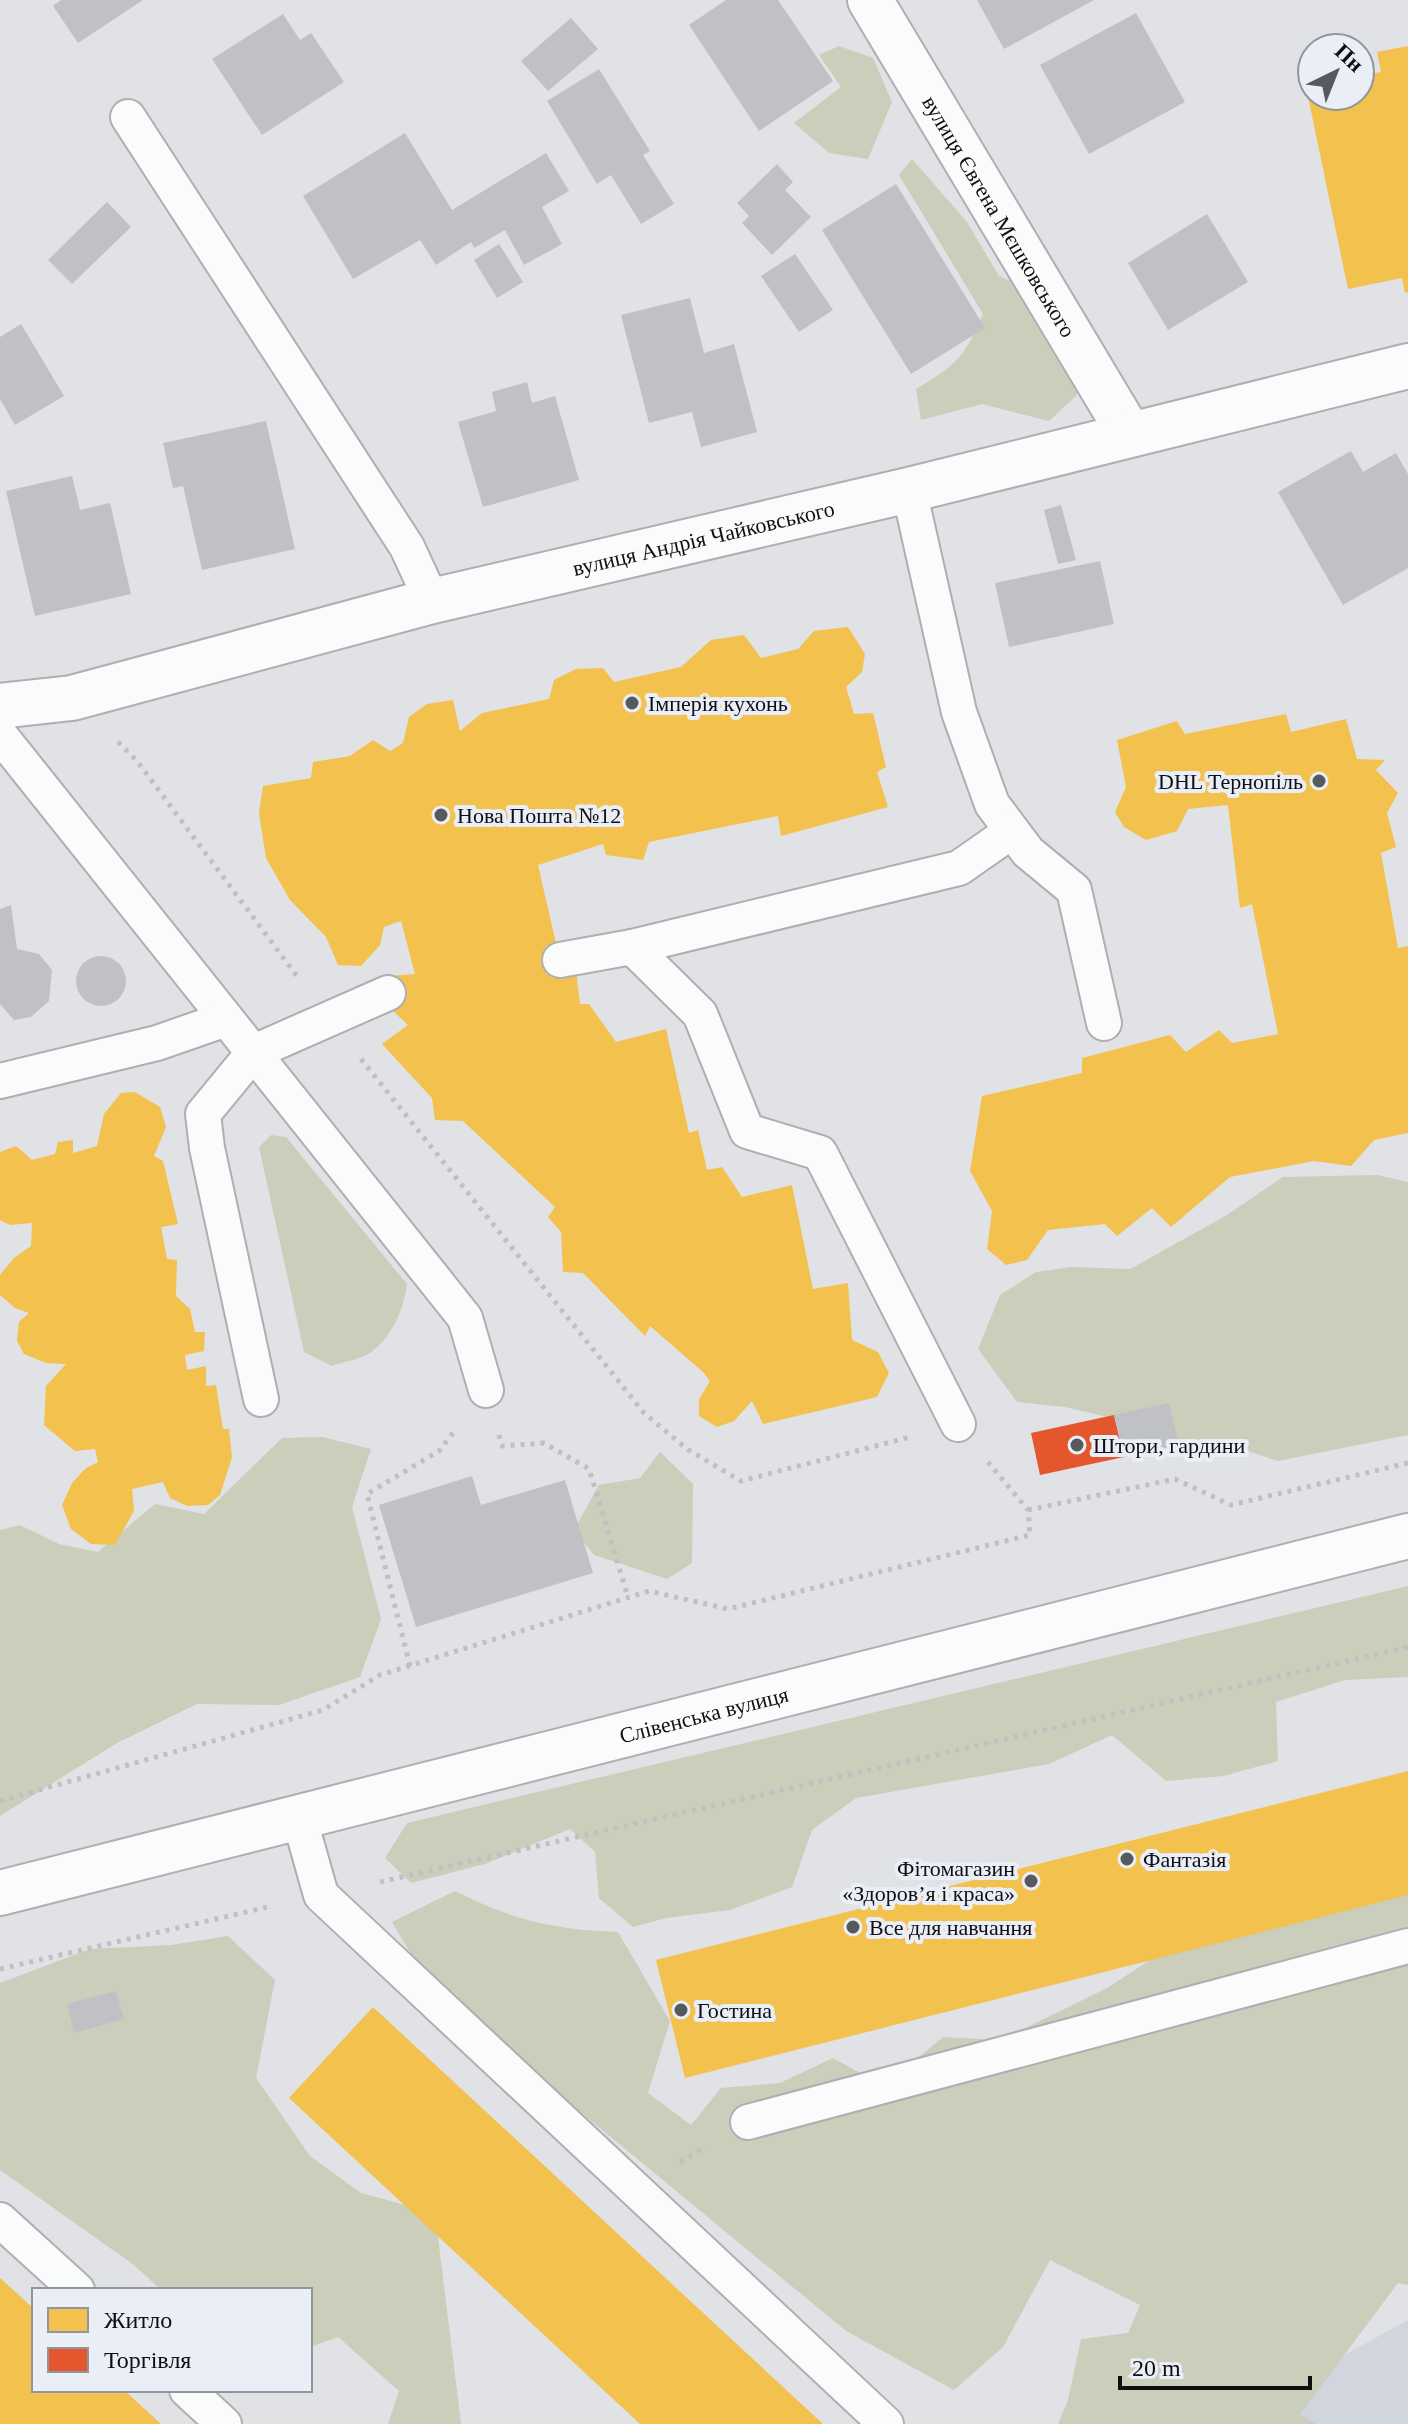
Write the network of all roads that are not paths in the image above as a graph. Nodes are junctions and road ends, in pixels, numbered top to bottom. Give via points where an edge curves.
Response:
1 (870, 0) edge
2 (128, 117) dead end
3 (1408, 366) edge
4 (1129, 433) junction
5 (909, 490) junction
6 (432, 601) junction
7 (0, 706) edge
8 (0, 735) edge
9 (1012, 831) junction
10 (632, 947) junction
11 (560, 960) dead end
12 (388, 993) dead end
13 (226, 1019) junction
14 (1104, 1023) dead end
15 (254, 1052) junction
16 (0, 1081) edge
17 (486, 1390) road end
18 (261, 1399) dead end
19 (958, 1424) road end
20 (1408, 1536) edge
21 (299, 1817) junction
22 (0, 1893) edge
23 (1408, 1946) edge
24 (748, 2122) road end
25 (0, 2220) edge
26 (75, 2288) edge
27 (189, 2392) edge
28 (224, 2424) edge
29 (886, 2424) edge

1 - 4 street, вулиця Євгена Мєшковського
2 - 6 lane via 407,547
3 - 4 street, вулиця Андрія Чайковського
4 - 5 street, вулиця Андрія Чайковського
5 - 6 street, вулиця Андрія Чайковського
5 - 9 lane via 959,712 992,804
6 - 7 street, вулиця Андрія Чайковського via 72,698
8 - 13 lane
9 - 10 lane via 959,868
9 - 14 lane via 1028,852 1074,890
10 - 11 lane
10 - 19 lane via 700,1014 747,1131 820,1153
12 - 15 lane
13 - 15 lane
13 - 16 lane via 157,1043
15 - 17 lane via 465,1318
15 - 18 lane via 203,1114
20 - 21 street, Слівенська вулиця
21 - 22 street, Слівенська вулиця
21 - 29 lane via 321,1895
23 - 24 lane
25 - 26 lane
27 - 28 lane

